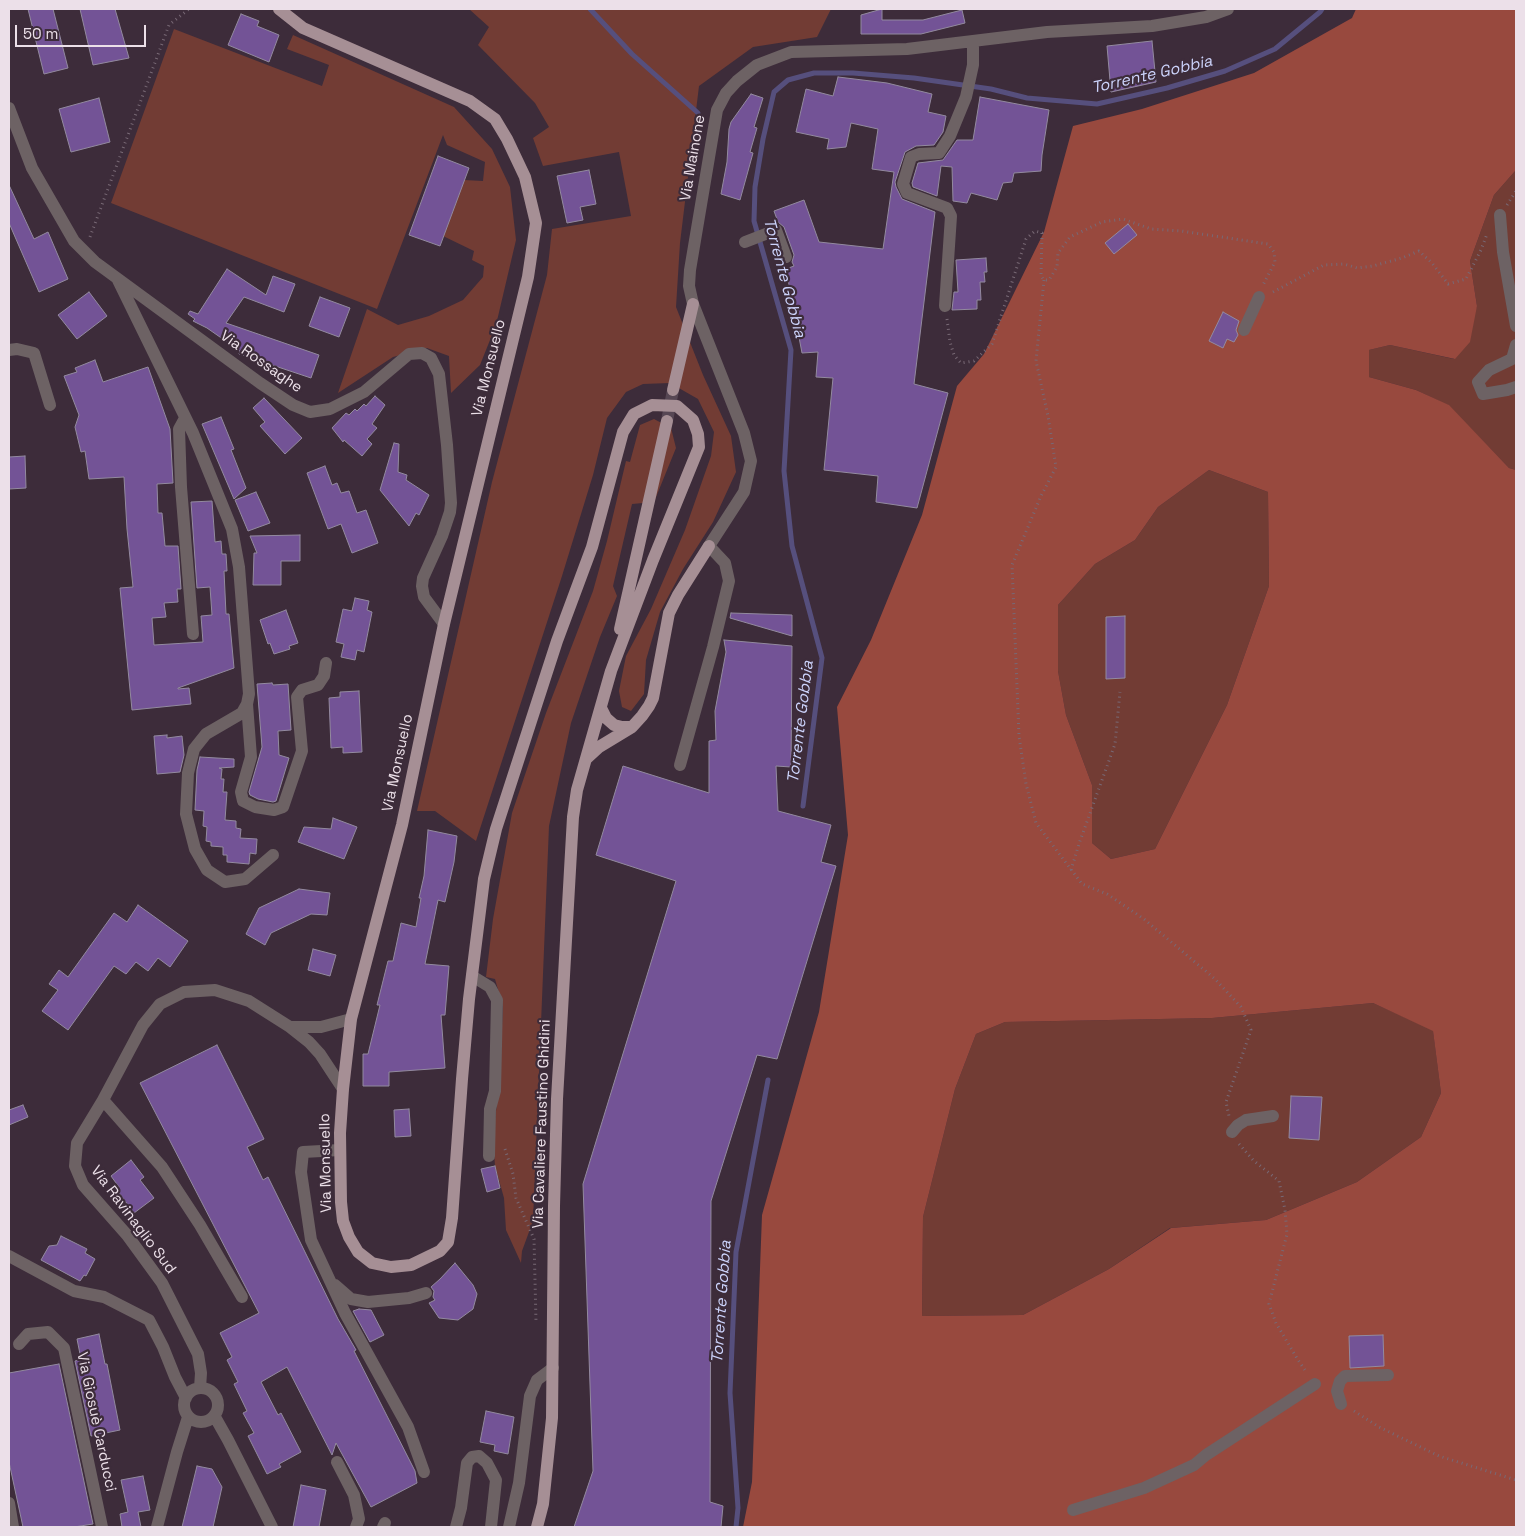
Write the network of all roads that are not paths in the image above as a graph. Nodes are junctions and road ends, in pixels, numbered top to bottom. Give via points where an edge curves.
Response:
1 (278, 9) edge
2 (1228, 9) edge
3 (973, 42) junction
4 (9, 108) edge
5 (1500, 215) road end
6 (745, 242) dead end
7 (786, 256) dead end
8 (117, 278) junction
9 (1258, 297) road end
10 (693, 304) junction
11 (945, 306) road end
12 (1516, 326) edge
13 (1244, 330) dead end
14 (1516, 345) edge
15 (9, 350) edge
16 (1516, 386) edge
17 (673, 390) tunnel mouth
18 (50, 405) dead end
19 (185, 418) junction
20 (666, 421) tunnel mouth
21 (709, 546) junction
22 (444, 624) junction
23 (194, 634) dead end
24 (326, 663) dead end
25 (610, 676) junction
26 (247, 704) junction
27 (601, 708) junction
28 (597, 724) joint
29 (632, 727) junction
30 (587, 758) junction
31 (680, 765) dead end
32 (273, 855) dead end
33 (472, 976) junction
34 (351, 1019) junction
35 (290, 1027) junction
36 (343, 1089) junction
37 (103, 1100) junction
38 (1273, 1116) dead end
39 (1232, 1132) road end
40 (340, 1150) junction
41 (489, 1156) dead end
42 (9, 1256) edge
43 (331, 1282) junction
44 (426, 1292) dead end
45 (242, 1297) dead end
46 (19, 1344) dead end
47 (552, 1368) junction
48 (1388, 1375) dead end
49 (1315, 1384) road end
50 (200, 1388) junction
51 (186, 1398) junction
52 (1341, 1404) road end
53 (188, 1417) junction
54 (214, 1417) junction
55 (337, 1462) dead end
56 (424, 1472) dead end
57 (9, 1503) edge
58 (1073, 1510) dead end
59 (14, 1527) edge
60 (102, 1527) edge
61 (157, 1527) edge
62 (272, 1527) edge
63 (356, 1527) edge
64 (456, 1527) edge
65 (492, 1527) edge
66 (509, 1527) edge
67 (537, 1527) edge

1 - 22 main road, Via Monsuello via 303,28 470,101 495,120 525,177 536,223 528,277
2 - 3 street, Via Mainone via 1152,26 1072,30
3 - 10 street, Via Mainone via 907,49 791,52 757,65 737,81 717,110 690,270
3 - 11 street via 973,66 966,97 950,136 939,153 911,157 902,184 906,193 947,208 952,216
4 - 8 street, Via Rossaghe via 32,168 74,241
5 - 12 street
6 - 7 street via 776,230
8 - 19 street
8 - 22 street, Via Rossaghe via 292,406 310,412 330,409 364,392 409,354 422,352 432,358 439,374 451,503 422,586 424,597
9 - 13 street
10 - 17 main road
10 - 21 street, Via Mainone via 744,433 751,461 744,492
14 - 16 street via 1512,359 1489,370 1478,382 1483,394
15 - 18 street via 34,353
19 - 23 street via 179,429 181,487
19 - 26 street via 232,529 240,576 249,694
20 - 25 main road
21 - 29 main road via 670,613 653,698
21 - 31 street via 725,563 729,581
22 - 34 main road, Via Monsuello via 402,825
24 - 26 street via 324,676 318,684 302,690 297,697 302,751 283,807 274,810 243,801 240,792 250,757
25 - 27 main road, Via Monsuello
25 - 33 main road, Via Monsuello via 699,447 693,420 677,406 652,405 634,414 623,432 592,547 496,829 484,879
26 - 32 street via 242,713 206,734 194,749 188,773 186,814 195,849 207,870 225,882 245,879
27 - 28 main road, Via Monsuello
27 - 29 main road via 614,725
28 - 30 main road, Via Cavaliere Faustino Ghidini
29 - 30 main road
30 - 47 main road, Via Cavaliere Faustino Ghidini via 573,816 563,982
33 - 40 main road, Via Monsuello via 452,1218 448,1242 440,1251 411,1265 391,1267 372,1264 358,1252 343,1221
33 - 41 street via 490,987 497,1000 495,1092 490,1109
34 - 35 street via 321,1028
34 - 36 main road, Via Monsuello
35 - 36 street, Via Ravinaglio Sud via 320,1054
35 - 37 street, Via Ravinaglio Sud via 249,1001 215,990 184,992 160,1004 143,1025
36 - 40 main road, Via Monsuello
37 - 45 street via 162,1167
37 - 50 street, Via Ravinaglio Sud via 77,1143 75,1166 83,1185 127,1235 162,1284 198,1354
38 - 39 street via 1246,1120
40 - 43 street via 303,1152 301,1172 311,1240
42 - 51 street via 74,1290 104,1297 148,1320
43 - 44 street via 351,1299 368,1302 409,1298
43 - 56 street via 408,1427
46 - 60 street, Via Giosuè Carducci via 28,1334 48,1332 64,1348
47 - 66 street via 537,1380 530,1396 520,1483
47 - 67 main road, Via Cavaliere Faustino Ghidini via 549,1461
48 - 52 street via 1346,1376 1337,1390
49 - 58 street via 1194,1465 1144,1488
50 - 51 street
50 - 54 street via 216,1395 219,1406
51 - 53 street via 184,1408
53 - 54 street via 203,1423
53 - 61 street
54 - 62 street
55 - 63 street via 354,1494 359,1519
57 - 59 street
64 - 65 street via 466,1463 479,1456 496,1480

